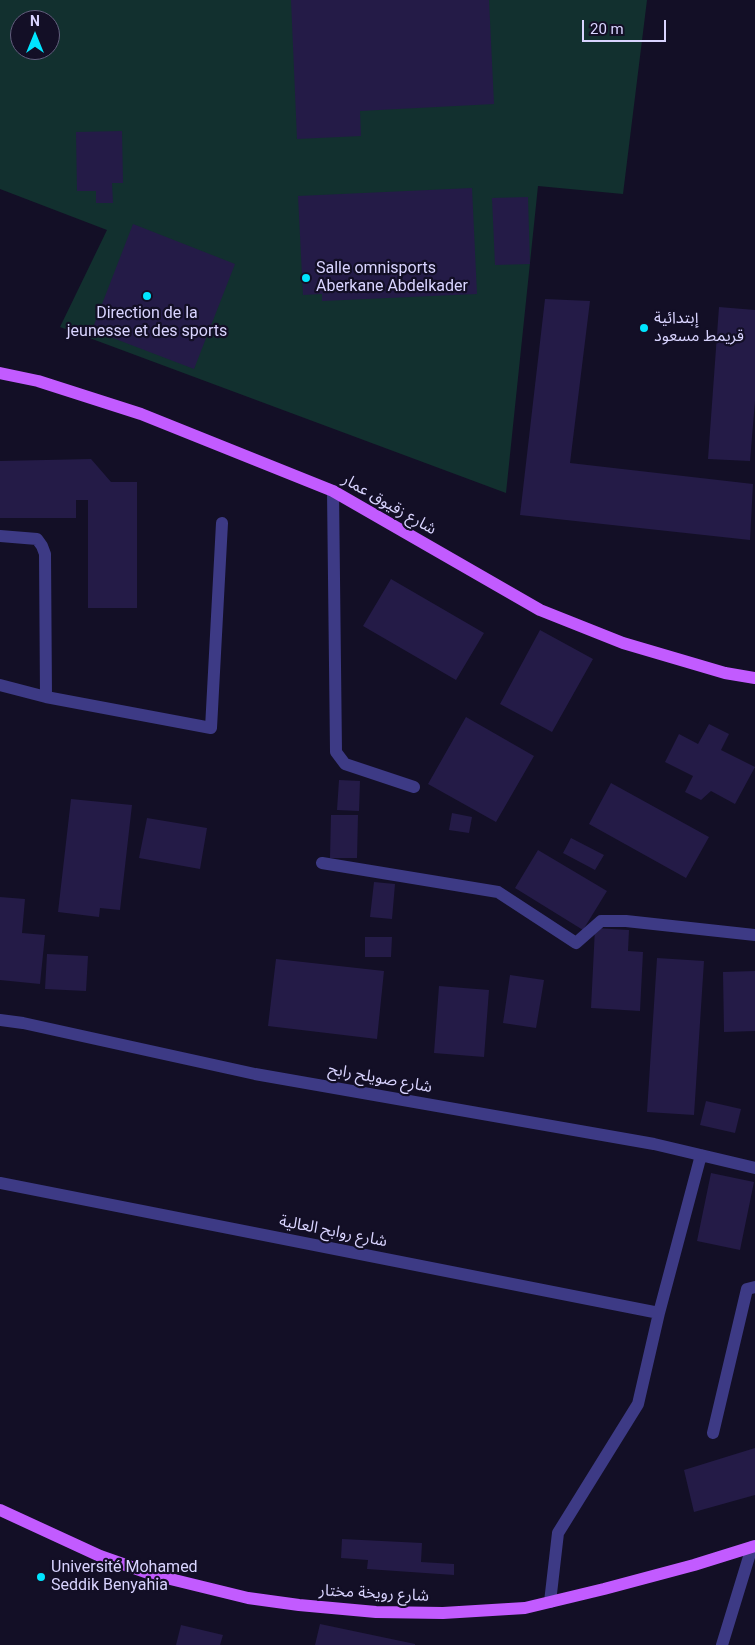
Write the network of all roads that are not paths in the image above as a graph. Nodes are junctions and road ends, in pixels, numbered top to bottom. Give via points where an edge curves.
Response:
1 (0, 373) edge
2 (333, 491) junction
3 (222, 523) dead end
4 (0, 536) edge
5 (755, 678) edge
6 (0, 685) edge
7 (46, 697) junction
8 (414, 787) dead end
9 (322, 863) dead end
10 (755, 935) edge
11 (0, 1020) edge
12 (701, 1155) junction
13 (755, 1168) edge
14 (0, 1183) edge
15 (755, 1287) edge
16 (659, 1313) junction
17 (713, 1433) dead end
18 (0, 1510) edge
19 (754, 1546) edge
20 (550, 1602) junction
21 (722, 1645) edge

1 - 2 main road, شارع زقيوق عمار via 38,381 141,414
2 - 5 main road, شارع زقيوق عمار via 540,610 623,643 725,673
2 - 8 street via 336,752 345,764
3 - 7 street via 211,728
4 - 7 street via 36,540 45,554
6 - 7 street
9 - 10 street via 498,892 576,943 601,921
11 - 12 street, شارع صويلح رابح via 255,1074
12 - 13 street, شارع صويلح رابح
12 - 16 street
14 - 16 street, شارع روابح العالية
15 - 17 street via 748,1288
16 - 20 street via 638,1404 558,1533
18 - 20 main road, شارع رويخة مختار via 100,1556 154,1574 248,1598 338,1609 444,1613 525,1608
19 - 20 main road, شارع رويخة مختار via 685,1568
19 - 21 street

